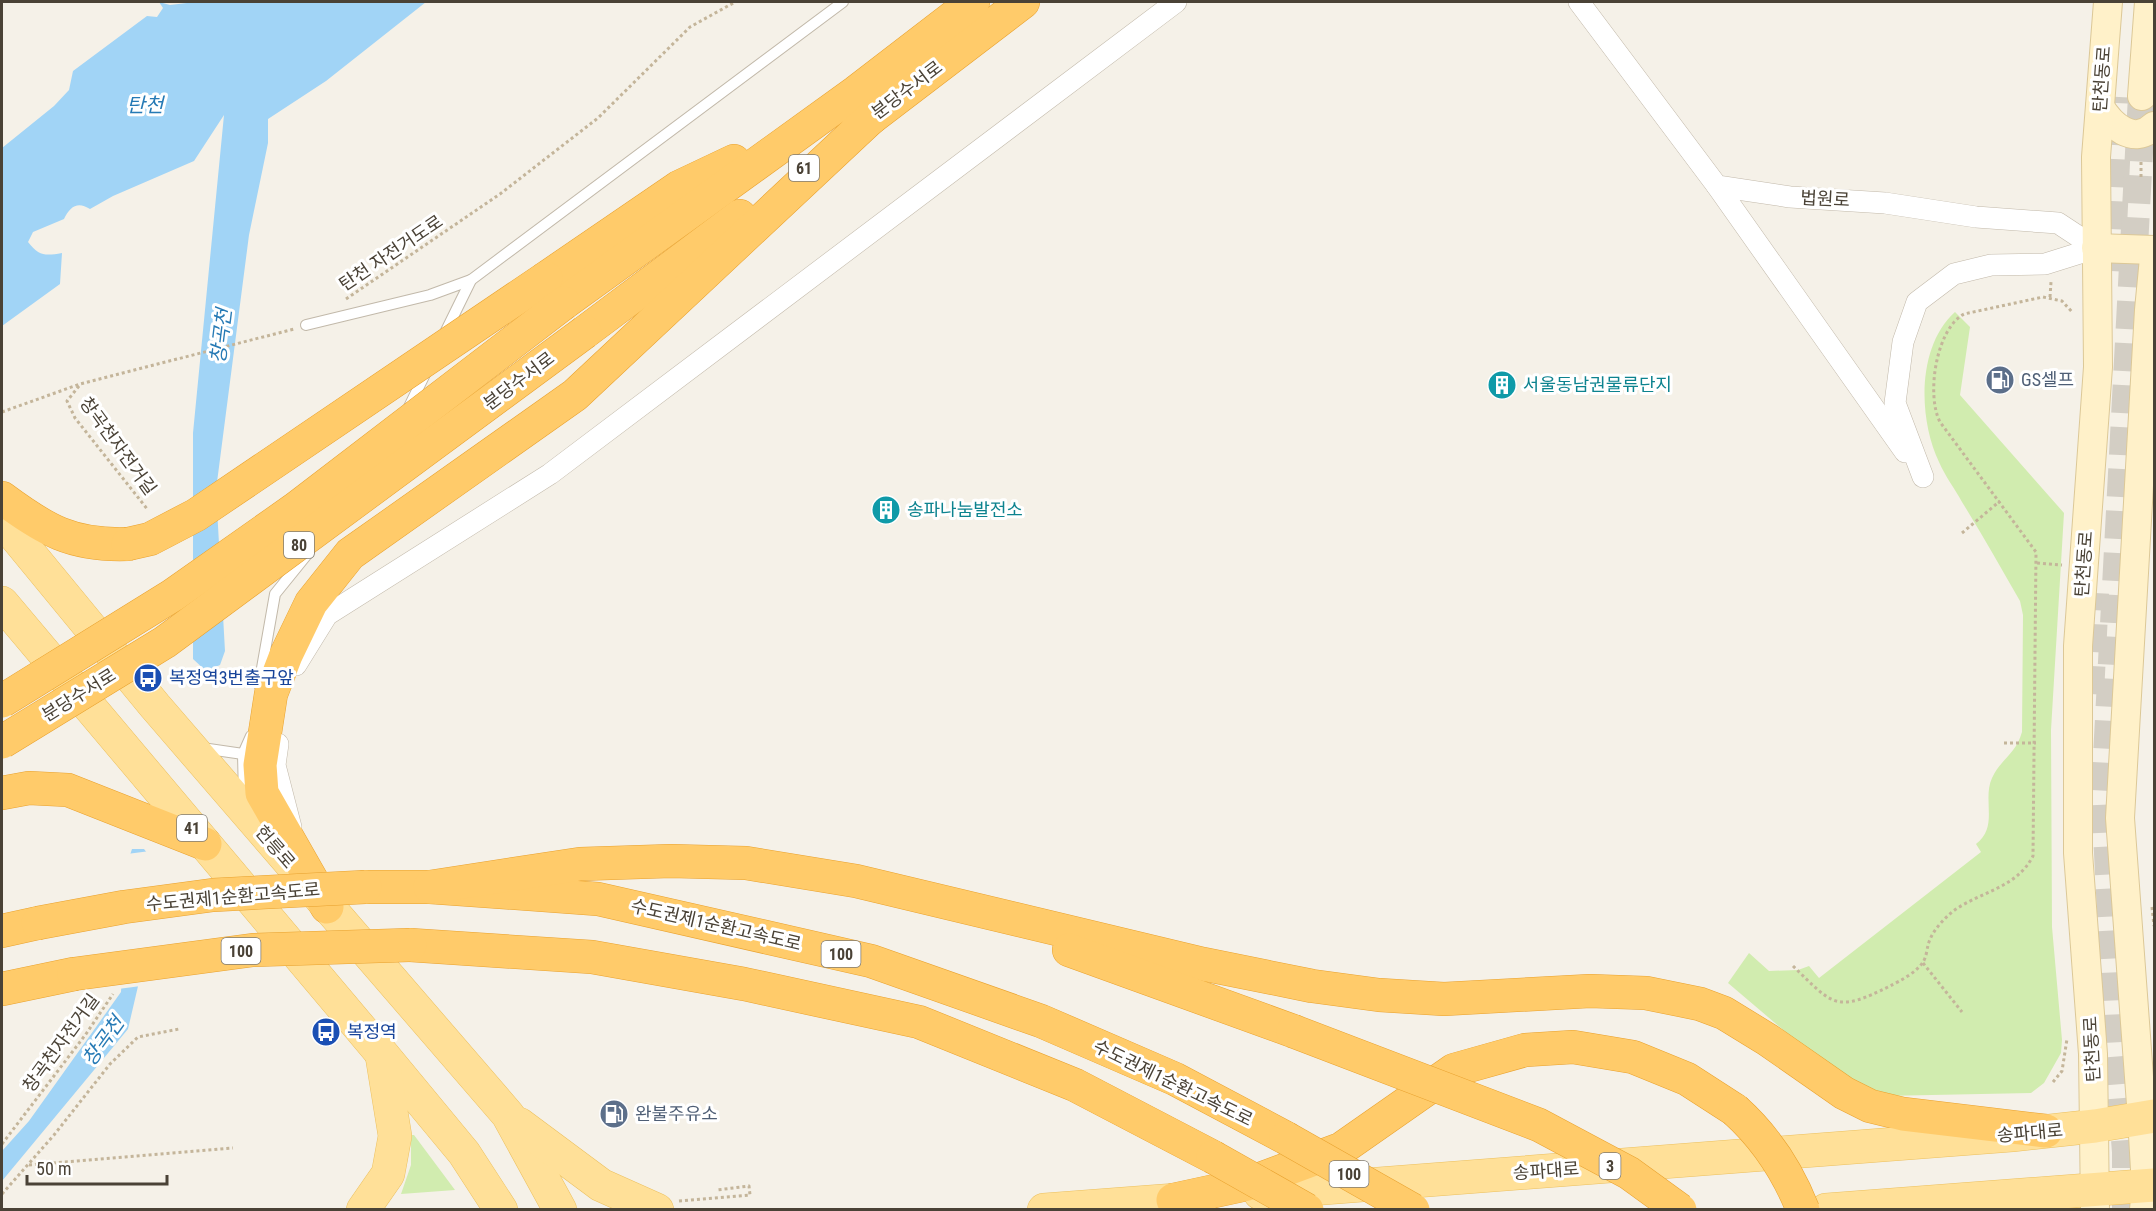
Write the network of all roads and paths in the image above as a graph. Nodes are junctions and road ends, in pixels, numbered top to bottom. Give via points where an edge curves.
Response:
1 (735, 2) edge
2 (843, 2) edge
3 (973, 2) edge
4 (1023, 2) edge
5 (1176, 2) edge
6 (1579, 2) edge
7 (2108, 2) edge
8 (2127, 2) edge
9 (2149, 2) edge
10 (2120, 100) junction
11 (865, 104) junction
12 (2154, 126) edge
13 (2141, 160) dead end
14 (2141, 177) dead end
15 (1717, 186) junction
16 (2096, 248) junction
17 (2154, 250) edge
18 (2154, 258) edge
19 (471, 280) junction
20 (555, 290) junction
21 (344, 301) dead end
22 (2077, 316) dead end
23 (306, 326) joint
24 (585, 332) joint
25 (80, 384) junction
26 (2, 412) edge
27 (388, 450) dead end
28 (368, 478) dead end
29 (2, 498) edge
30 (2000, 501) junction
31 (152, 517) dead end
32 (2, 520) edge
33 (1962, 532) dead end
34 (2037, 563) junction
35 (2067, 565) dead end
36 (2, 603) edge
37 (258, 695) dead end
38 (2, 701) edge
39 (252, 729) dead end
40 (2, 742) edge
41 (2036, 742) junction
42 (2004, 743) dead end
43 (189, 746) junction
44 (243, 754) junction
45 (15, 791) edge
46 (244, 810) junction
47 (205, 844) junction
48 (298, 857) junction
49 (430, 887) junction
50 (940, 901) junction
51 (327, 907) junction
52 (2, 931) edge
53 (1923, 963) junction
54 (1793, 966) dead end
55 (2, 989) edge
56 (114, 993) dead end
57 (1962, 1012) dead end
58 (179, 1029) dead end
59 (382, 1054) junction
60 (508, 1115) junction
61 (2148, 1117) edge
62 (2095, 1126) junction
63 (2046, 1131) junction
64 (2, 1144) edge
65 (233, 1149) dead end
66 (29, 1165) junction
67 (717, 1190) dead end
68 (2, 1194) edge
69 (2148, 1194) edge
70 (1173, 1200) junction
71 (2095, 1201) edge
72 (664, 1205) edge
73 (363, 1209) edge
74 (501, 1209) edge
75 (560, 1209) edge
76 (1044, 1209) edge
77 (1308, 1209) edge
78 (1413, 1209) edge
79 (1680, 1209) edge
80 (1803, 1209) edge
81 (1826, 1209) edge

1 - 21 path, 탄천 자전거도로 via 690,27 598,118 500,194
2 - 19 lane
3 - 11 highway, 분당수서로 / 61
4 - 11 highway, 분당수서로 / 61
5 - 48 street via 550,474 327,615 286,681 275,765
6 - 15 street
7 - 10 main road, 탄천동로
8 - 10 main road, 탄천동로
9 - 10 main road, 탄천동로
10 - 12 main road via 2111,124 2125,132 2150,130
10 - 16 main road, 탄천동로 via 2096,157
11 - 20 highway, 분당수서로 / 61
11 - 24 highway, 분당수서로 / 61
11 - 48 highway via 575,395 350,554 311,603 271,694 260,765 261,793
13 - 14 path
15 - 16 street, 법원로 via 1790,197 1885,203 1976,217 2058,222
15 - 16 street via 1923,477 1895,403 1903,342 1917,302 1954,274 1991,265 2045,264
16 - 17 main road
16 - 62 main road, 탄천동로 via 2098,367 2078,646 2078,853
18 - 61 main road via 2120,818
19 - 23 lane via 429,295
19 - 27 lane
20 - 29 highway, bridge via 196,515 150,539 100,545 74,541 40,526
20 - 38 highway, 분당수서로 / 80, bridge via 295,509 173,595
22 - 30 path via 2062,301 2043,297 1964,314 1954,320 1939,350 1935,368 1937,416
23 - 25 path
24 - 40 highway, 분당수서로 / 80, bridge via 165,642
25 - 26 path
25 - 31 path, 창곡천자전거길 via 67,400 75,418
28 - 37 lane via 275,594
30 - 33 path
30 - 34 path via 2034,547
32 - 43 main road, 헌릉로
34 - 35 path
34 - 41 path
36 - 47 main road, 41
39 - 44 lane
41 - 42 path
41 - 53 path via 2033,856 2027,868 2013,882 1954,911 1939,924
43 - 44 lane
43 - 46 main road, 헌릉로
44 - 46 lane
45 - 47 highway via 68,790
46 - 51 main road, 헌릉로
47 - 59 main road, 41
48 - 51 highway
49 - 50 highway via 580,864 708,861 820,874
49 - 52 highway, 수도권제1순환고속도로 / 100, bridge via 213,895 124,907
49 - 78 highway, 수도권제1순환고속도로 / 100, bridge via 598,898 871,961 1041,1021 1174,1079
50 - 63 highway via 1203,964 1321,987 1444,999 1600,991 1673,997 1734,1019 1844,1093 1870,1106 1903,1114
50 - 79 highway, bridge via 1539,1125 1629,1173
51 - 60 main road, 헌릉로
53 - 54 path via 1902,980 1845,1004 1826,998
53 - 57 path
55 - 77 highway, 100, bridge via 74,974 253,950 410,945 592,957 744,984 920,1022 1075,1085
56 - 64 path, 창곡천자전거길
58 - 66 path via 138,1037 110,1064
59 - 73 main road via 395,1136 388,1174
59 - 74 main road, 41 via 464,1153
60 - 72 main road via 601,1185
60 - 75 main road, 헌릉로
61 - 62 main road, 송파대로 / 3
61 - 69 main road
62 - 63 main road, 송파대로 / 3
62 - 71 main road, 탄천동로
63 - 70 main road, 송파대로 / 3
65 - 66 path
66 - 68 path
67 - 72 path via 749,1186 750,1195
69 - 71 main road
70 - 76 main road, 송파대로 / 3
70 - 80 highway, bridge via 1247,1184 1341,1149 1454,1070 1533,1049 1573,1047 1633,1057 1687,1079 1735,1110 1774,1156
71 - 81 main road

